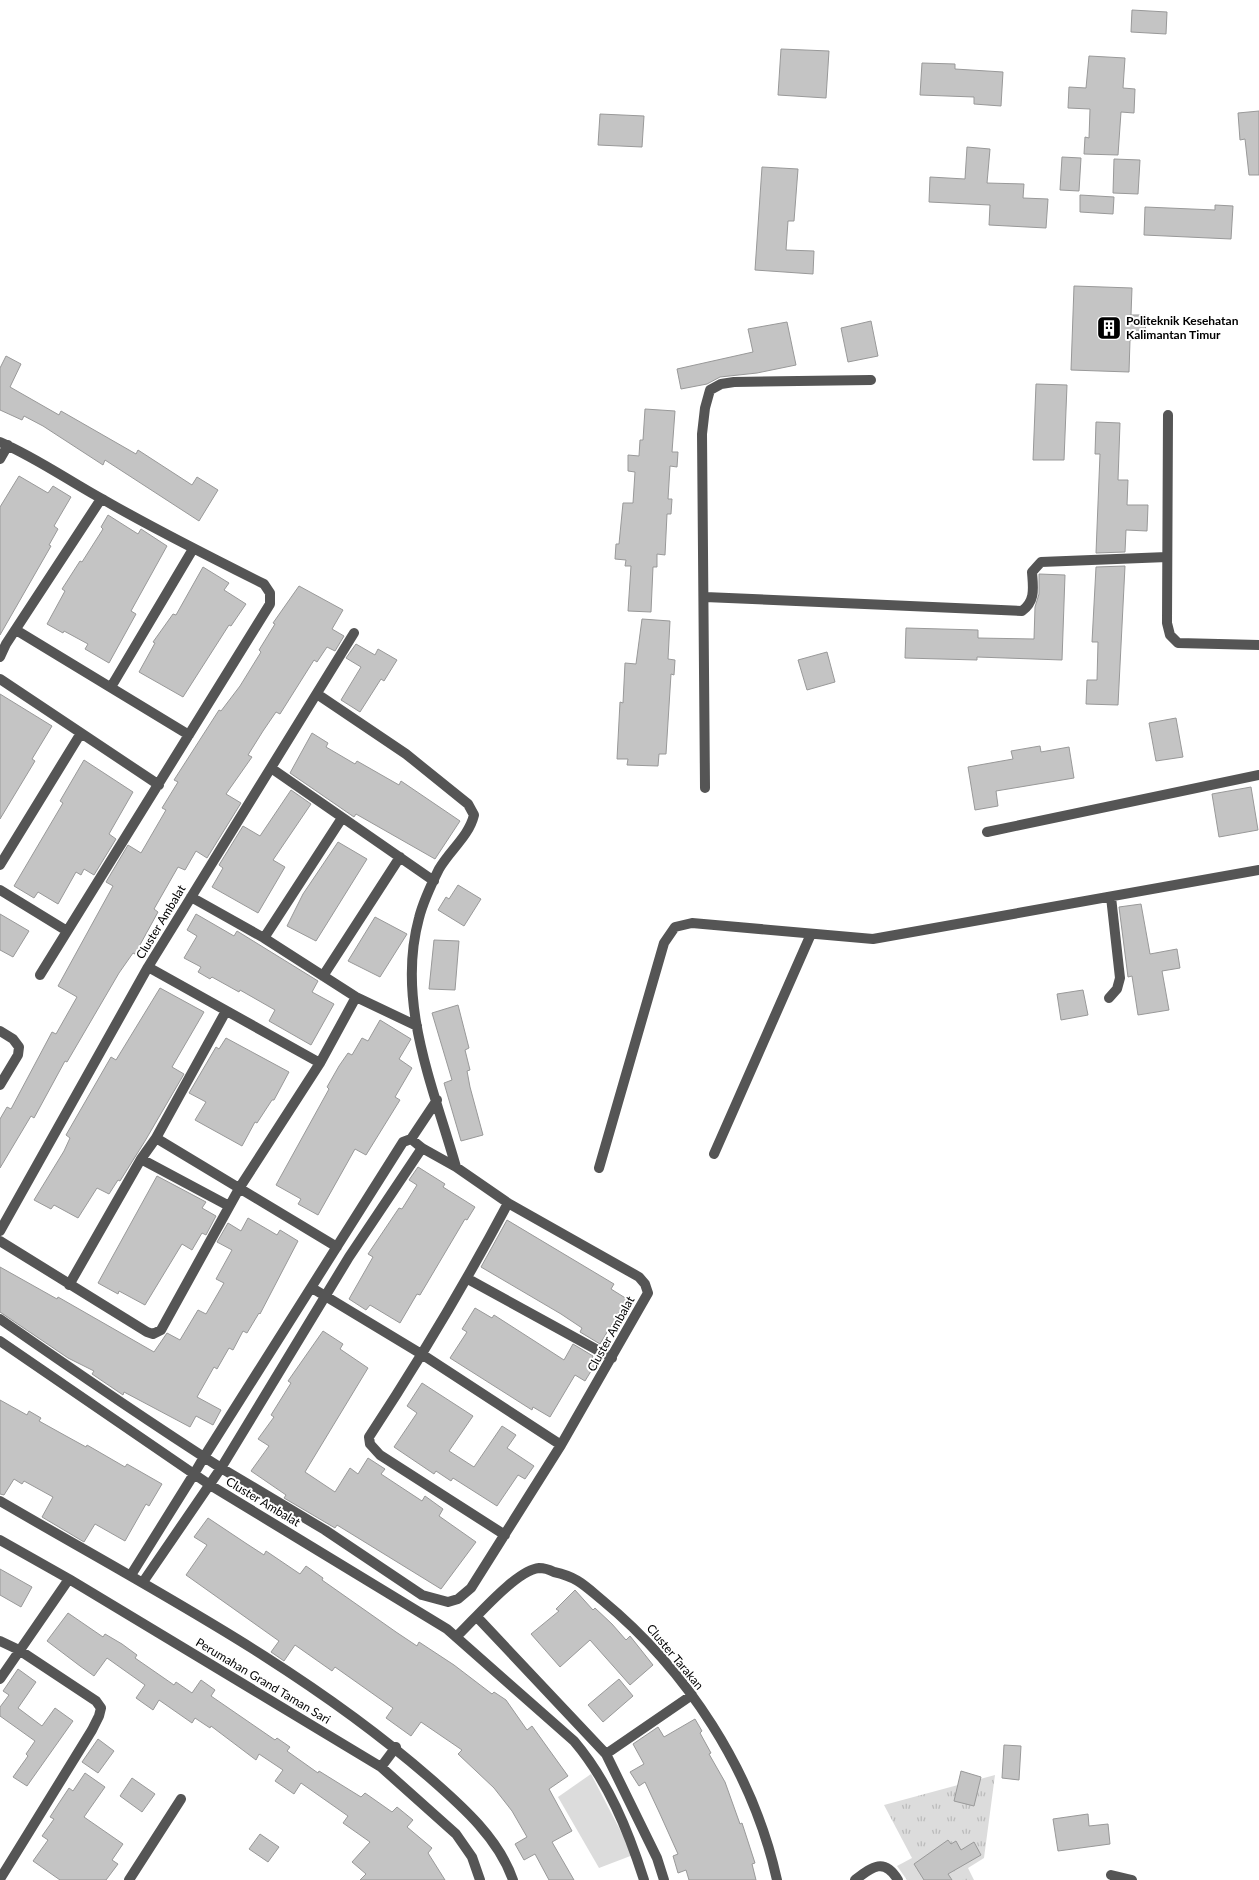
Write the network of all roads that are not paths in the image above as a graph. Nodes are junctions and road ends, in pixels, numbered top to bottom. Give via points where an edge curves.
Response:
1 (871, 380) dead end
2 (1168, 415) dead end
3 (4, 443) edge
4 (0, 459) edge
5 (101, 499) junction
6 (193, 549) junction
7 (1168, 557) junction
8 (705, 597) junction
9 (16, 630) junction
10 (354, 633) dead end
11 (3, 643) edge
12 (1259, 645) edge
13 (0, 657) edge
14 (0, 679) edge
15 (111, 687) junction
16 (316, 694) junction
17 (82, 733) junction
18 (189, 735) junction
19 (271, 768) junction
20 (1259, 776) edge
21 (158, 785) junction
22 (705, 788) dead end
23 (342, 818) junction
24 (987, 832) dead end
25 (400, 858) junction
26 (0, 865) edge
27 (1259, 870) edge
28 (434, 881) junction
29 (0, 890) edge
30 (192, 897) junction
31 (1110, 897) junction
32 (67, 931) junction
33 (811, 934) junction
34 (264, 938) junction
35 (148, 967) junction
36 (40, 975) dead end
37 (323, 976) junction
38 (356, 996) junction
39 (1109, 998) dead end
40 (226, 1011) junction
41 (416, 1026) junction
42 (0, 1031) edge
43 (320, 1063) junction
44 (4, 1068) edge
45 (0, 1085) edge
46 (437, 1100) junction
47 (156, 1138) junction
48 (412, 1139) junction
49 (422, 1148) junction
50 (714, 1154) dead end
51 (141, 1159) junction
52 (456, 1167) junction
53 (599, 1168) dead end
54 (240, 1186) junction
55 (508, 1203) junction
56 (229, 1206) junction
57 (0, 1231) edge
58 (0, 1242) edge
59 (338, 1247) junction
60 (468, 1280) junction
61 (69, 1285) junction
62 (312, 1288) junction
63 (325, 1297) junction
64 (0, 1319) edge
65 (0, 1341) edge
66 (423, 1355) junction
67 (612, 1358) junction
68 (561, 1445) junction
69 (204, 1457) junction
70 (221, 1468) junction
71 (194, 1474) junction
72 (210, 1485) junction
73 (0, 1501) edge
74 (505, 1535) junction
75 (0, 1540) edge
76 (131, 1575) junction
77 (69, 1578) junction
78 (143, 1582) junction
79 (474, 1620) junction
80 (456, 1637) junction
81 (0, 1641) edge
82 (19, 1650) junction
83 (0, 1679) edge
84 (692, 1695) junction
85 (396, 1747) junction
86 (606, 1754) junction
87 (381, 1767) junction
88 (181, 1799) dead end
89 (1111, 1875) dead end
90 (0, 1879) edge
91 (129, 1880) edge
92 (480, 1880) edge
93 (513, 1880) edge
94 (644, 1880) edge
95 (664, 1880) edge
96 (777, 1880) edge
97 (855, 1880) edge
98 (898, 1880) edge
99 (1132, 1880) edge

1 - 8 street via 734,382 710,390 702,434
2 - 7 street
3 - 4 street
3 - 5 street
5 - 6 street
5 - 9 street
6 - 15 street
6 - 18 street via 264,584 270,593 270,604
7 - 8 street via 1041,562 1032,572 1033,598 1022,611
7 - 12 street via 1167,623 1170,635 1178,644
8 - 22 street
9 - 11 street
9 - 15 street
10 - 16 street, Cluster Ambalat
11 - 13 street
14 - 17 street
15 - 18 street
16 - 19 street, Cluster Ambalat
16 - 28 street via 406,754 468,804 474,815 472,824
17 - 21 street
17 - 26 street
18 - 21 street
19 - 23 street
19 - 30 street, Cluster Ambalat
20 - 24 street
21 - 32 street
23 - 25 street
23 - 34 street
25 - 28 street
25 - 37 street
27 - 31 street
28 - 41 street via 419,918 412,960
29 - 32 street
30 - 34 street
30 - 35 street, Cluster Ambalat
31 - 33 street via 873,939
31 - 39 street via 1120,978
32 - 36 street
33 - 50 street
33 - 53 street via 692,923 675,927 664,944
34 - 37 street
35 - 40 street
35 - 57 street, Cluster Ambalat
37 - 38 street
38 - 41 street
38 - 43 street
40 - 43 street
40 - 47 street
41 - 46 street
42 - 44 street via 19,1047 18,1055
43 - 54 street
44 - 45 street
46 - 48 street
46 - 52 street
47 - 51 street
47 - 54 street
48 - 49 street
48 - 59 street via 403,1142
49 - 52 street, Cluster Ambalat
49 - 63 street, Cluster Ambalat
51 - 56 street
51 - 61 street
52 - 55 street, Cluster Ambalat
54 - 56 street
54 - 59 street
55 - 60 street
55 - 67 street, Cluster Ambalat via 639,1277 645,1284 648,1293
56 - 61 street via 160,1330 153,1334
58 - 61 street
59 - 62 street
60 - 66 street
60 - 67 street
62 - 63 street
62 - 69 street
63 - 66 street
63 - 70 street, Cluster Ambalat
64 - 69 street, Cluster Ambalat
65 - 71 street, Cluster Ambalat
66 - 68 street
66 - 74 street via 369,1437 370,1444 380,1455
67 - 68 street, Cluster Ambalat
68 - 74 street, Cluster Ambalat
69 - 70 street, Cluster Ambalat
69 - 71 street
70 - 72 street, Cluster Ambalat
70 - 74 street, Cluster Ambalat via 325,1530 422,1596 435,1600 448,1602 458,1599 471,1588
71 - 72 street, Cluster Ambalat
71 - 76 street
72 - 78 street, Cluster Ambalat
72 - 80 street, Cluster Ambalat
73 - 76 street
75 - 77 street, Perumahan Grand Taman Sari
76 - 78 street
77 - 82 street
77 - 87 street, Perumahan Grand Taman Sari
78 - 85 street via 242,1642
79 - 80 street, Cluster Tarakan
79 - 84 street, Cluster Tarakan via 520,1575 540,1568 574,1576 626,1620
79 - 86 street
80 - 94 street via 586,1755 629,1834
81 - 82 street
82 - 83 street
82 - 90 street via 96,1701 101,1708 92,1730
84 - 86 street
84 - 96 street, Cluster Tarakan via 744,1783 768,1842
85 - 87 street
85 - 93 street via 479,1825 503,1857
86 - 95 street via 657,1858
87 - 92 street, Perumahan Grand Taman Sari via 456,1834 472,1857
88 - 91 street
89 - 99 street
97 - 98 street via 872,1867 883,1866

